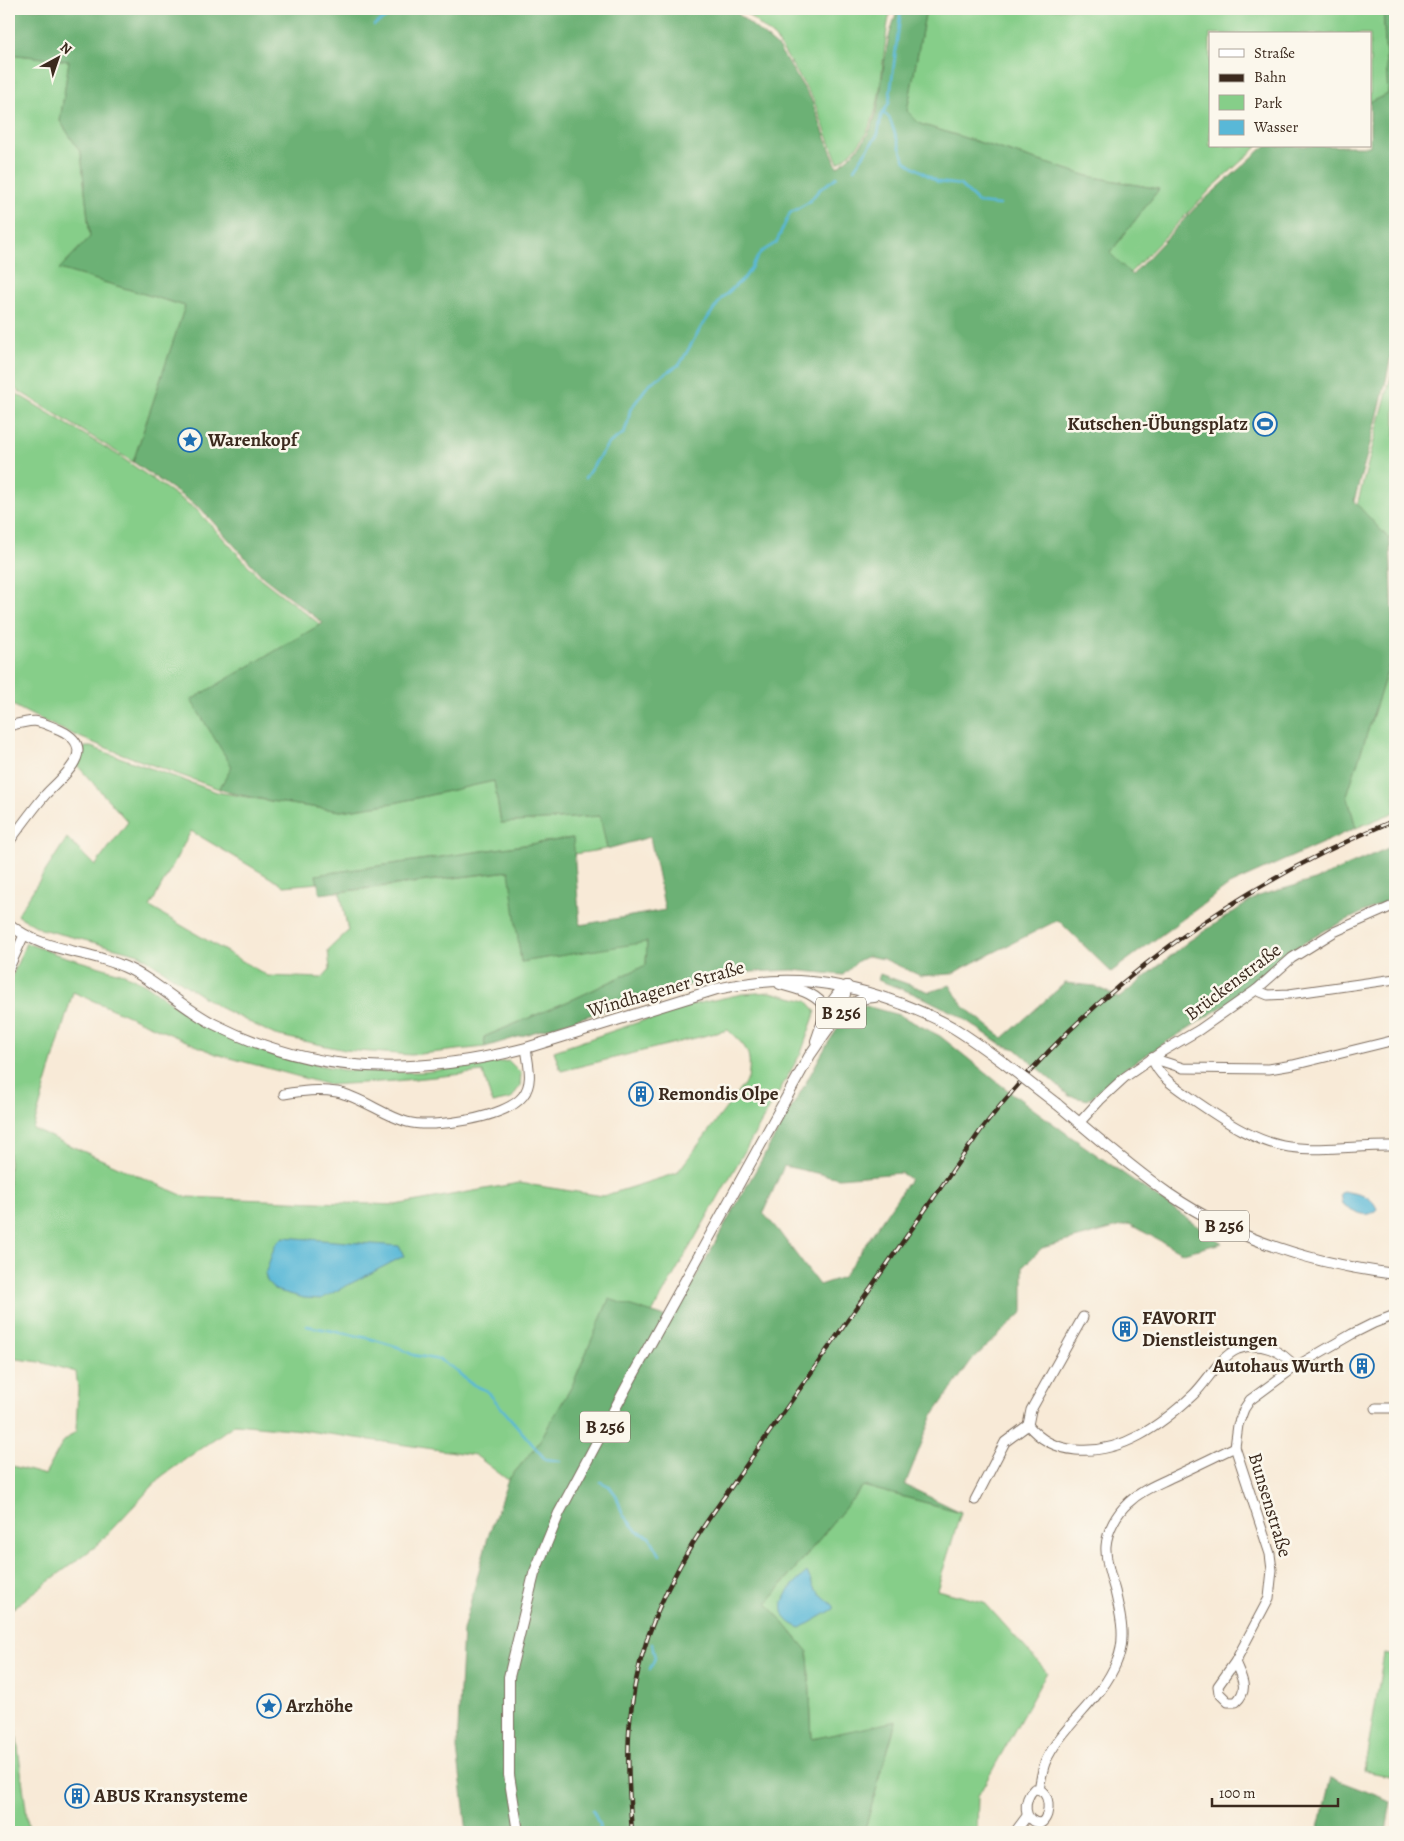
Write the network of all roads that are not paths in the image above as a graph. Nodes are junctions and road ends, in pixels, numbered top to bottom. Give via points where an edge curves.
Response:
1 (9, 726) edge
2 (9, 842) edge
3 (1395, 905) edge
4 (9, 924) edge
5 (24, 935) junction
6 (9, 968) edge
7 (1395, 979) edge
8 (769, 981) junction
9 (848, 986) junction
10 (1256, 990) junction
11 (888, 999) junction
12 (828, 1010) junction
13 (839, 1015) junction
14 (1395, 1040) edge
15 (526, 1048) junction
16 (810, 1056) junction
17 (1152, 1058) junction
18 (284, 1094) dead end
19 (1079, 1123) junction
20 (1395, 1146) edge
21 (1395, 1274) edge
22 (1395, 1315) edge
23 (1083, 1317) dead end
24 (1295, 1367) junction
25 (1376, 1408) dead end
26 (1395, 1408) edge
27 (1028, 1425) junction
28 (1235, 1446) junction
29 (976, 1500) dead end
30 (1235, 1662) dead end
31 (1039, 1789) junction
32 (1027, 1816) junction
33 (518, 1832) edge
34 (1015, 1832) edge

1 - 2 street via 39,721 70,735 78,754 70,772 46,794
3 - 10 street, Brückenstraße via 1323,938 1292,958
4 - 5 main road, Windhagener Straße
5 - 6 street
5 - 15 main road, Windhagener Straße via 54,948 123,966 215,1024 274,1050 309,1058 372,1067 414,1067
7 - 10 street via 1289,994 1268,995
8 - 9 main road, Windhagener Straße via 800,980
8 - 12 main road, B 256 via 810,993
8 - 15 main road, Windhagener Straße via 717,989
9 - 11 main road, B 256
9 - 12 main road, B 256
9 - 13 main road, B 256
10 - 17 street, Brückenstraße
11 - 13 main road, B 256 via 864,998
11 - 19 main road, B 256, bridge via 925,1013 956,1030 1004,1063
12 - 16 main road, B 256
13 - 16 main road, B 256
14 - 17 street via 1270,1069 1183,1068
15 - 18 street via 530,1075 523,1095 508,1108 469,1119 434,1125 408,1122 338,1092 312,1089
16 - 33 main road, B 256 via 622,1394 559,1513 534,1574 509,1677 509,1775
17 - 19 street, Brückenstraße via 1100,1100
17 - 20 street via 1156,1068 1176,1088 1232,1125 1275,1144 1304,1148
19 - 21 main road, B 256 via 1171,1195 1237,1232 1306,1258
22 - 24 street, Bunsenstraße via 1352,1334
23 - 27 street via 1031,1410
24 - 27 street via 1278,1352 1254,1346 1240,1349 1228,1356 1171,1414 1130,1441 1111,1447 1088,1451 1064,1449 1037,1436
24 - 28 street, Bunsenstraße via 1250,1400 1238,1425
25 - 26 street
27 - 29 street via 1005,1442
28 - 30 street, Bunsenstraße via 1270,1554 1272,1570 1269,1598
28 - 31 street via 1144,1491 1118,1514 1106,1547 1122,1619 1120,1656 1106,1684 1060,1739 1044,1764
31 - 32 street via 1031,1792
31 - 32 street via 1048,1804 1047,1816 1041,1823 1034,1823
32 - 34 street

